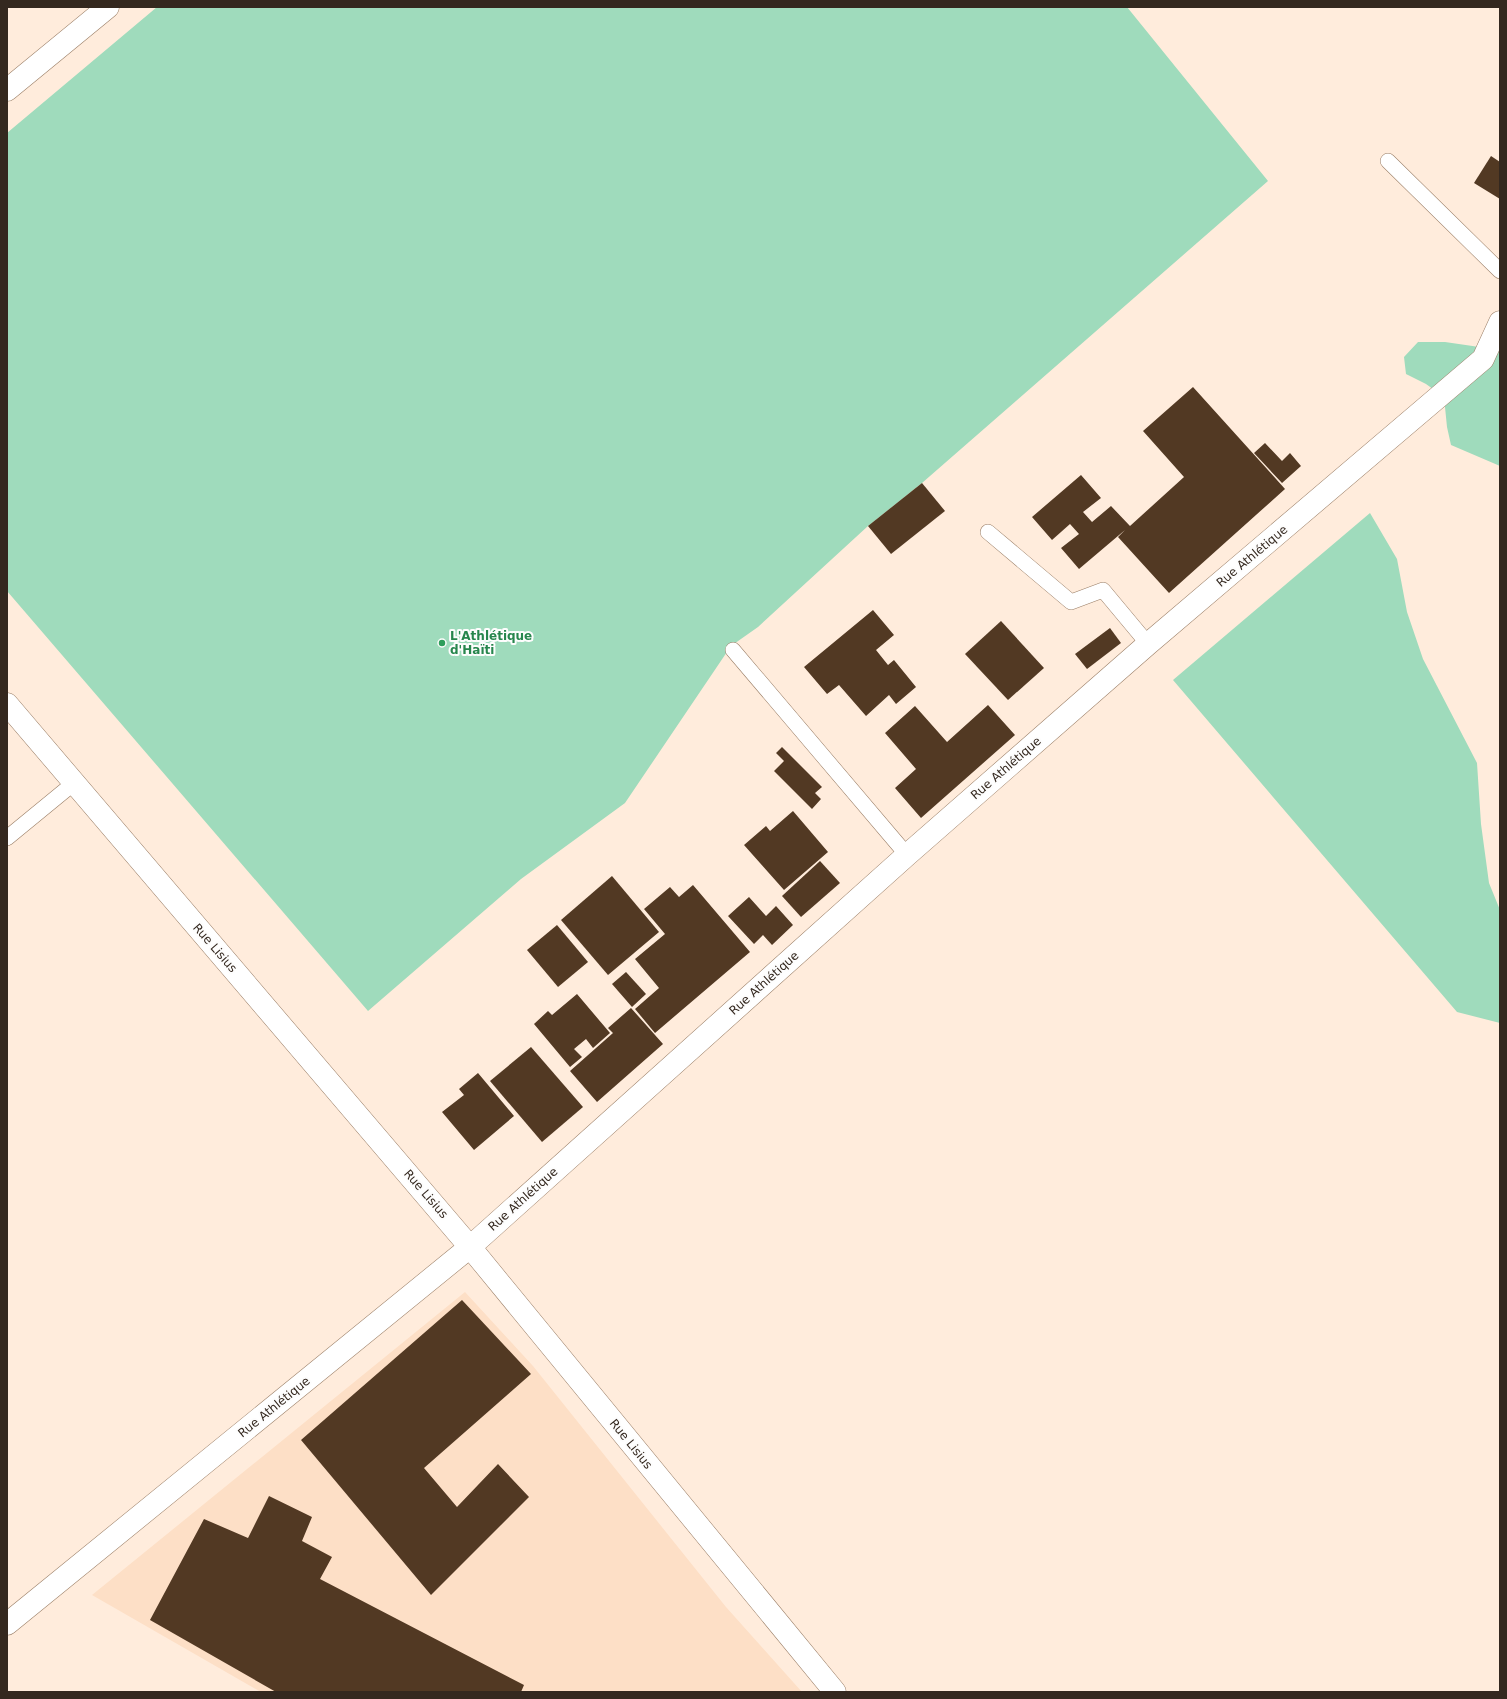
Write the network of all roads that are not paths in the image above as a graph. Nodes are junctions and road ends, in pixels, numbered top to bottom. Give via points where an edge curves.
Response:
1 (108, 7) edge
2 (7, 90) edge
3 (1388, 161) dead end
4 (1500, 271) edge
5 (1500, 322) edge
6 (988, 532) dead end
7 (1148, 644) junction
8 (733, 650) dead end
9 (7, 704) edge
10 (74, 783) junction
11 (7, 838) edge
12 (907, 855) junction
13 (470, 1247) junction
14 (7, 1624) edge
15 (835, 1692) edge

1 - 2 street
3 - 4 lane
5 - 7 street, Rue Athlétique via 1483,358
6 - 7 lane via 1071,602 1103,590
7 - 12 street, Rue Athlétique
8 - 12 lane
9 - 10 street, Rue Lisius
10 - 11 lane
10 - 13 street, Rue Lisius
12 - 13 street, Rue Athlétique
13 - 14 street, Rue Athlétique
13 - 15 street, Rue Lisius

